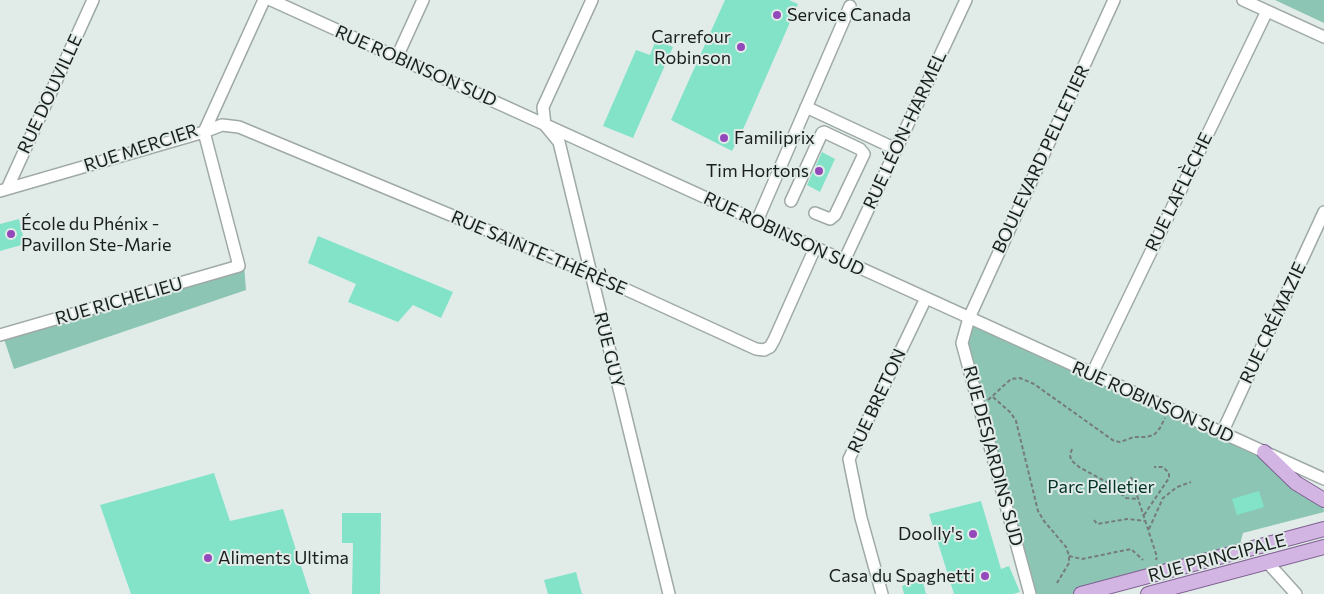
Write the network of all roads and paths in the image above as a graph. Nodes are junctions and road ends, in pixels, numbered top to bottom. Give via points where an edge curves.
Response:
1 (93, 0) edge
2 (264, 0) edge
3 (271, 0) edge
4 (423, 0) edge
5 (592, 0) edge
6 (966, 0) edge
7 (1114, 0) edge
8 (1243, 0) edge
9 (850, 6) dead end
10 (1267, 11) junction
11 (1324, 37) edge
12 (396, 57) junction
13 (806, 107) junction
14 (545, 125) junction
15 (204, 132) junction
16 (896, 149) junction
17 (3, 190) edge
18 (791, 201) dead end
19 (1324, 212) edge
20 (815, 213) dead end
21 (756, 221) junction
22 (815, 248) junction
23 (844, 261) junction
24 (590, 273) junction
25 (926, 298) junction
26 (969, 318) junction
27 (0, 335) edge
28 (1092, 374) junction
29 (1169, 409) junction
30 (1222, 433) junction
31 (1072, 449) dead end
32 (1264, 452) junction
33 (1154, 467) dead end
34 (1132, 477) dead end
35 (1324, 481) edge
36 (1191, 482) dead end
37 (1138, 499) junction
38 (1324, 500) edge
39 (1144, 516) junction
40 (1094, 520) dead end
41 (1146, 521) junction
42 (1322, 529) edge
43 (1149, 531) junction
44 (1324, 547) edge
45 (1069, 556) junction
46 (1143, 560) dead end
47 (1268, 563) junction
48 (1155, 575) junction
49 (1057, 583) dead end
50 (1157, 593) edge
51 (669, 594) edge
52 (882, 594) edge
53 (1030, 594) edge
54 (1081, 594) edge
55 (1296, 594) edge

1 - 17 street, RUE DOUVILLE
2 - 15 street, RUE MERCIER
3 - 12 street, RUE ROBINSON SUD
4 - 12 street
5 - 14 street via 543,107
6 - 16 street, RUE LÉON-HARMEL
7 - 26 street, BOULEVARD PELLETIER
8 - 10 street
9 - 13 street
10 - 11 street
10 - 28 street, RUE LAFLÈCHE
12 - 14 street, RUE ROBINSON SUD
13 - 16 street
13 - 21 street
14 - 21 street, RUE ROBINSON SUD
14 - 24 street, RUE GUY via 559,142
15 - 17 street, RUE MERCIER
15 - 24 street, RUE SAINTE-THÉRÈSE via 222,125 239,127
15 - 27 street, RUE RICHELIEU via 239,266
16 - 23 street, RUE LÉON-HARMEL
18 - 20 street via 822,133 860,149 864,154 835,215 830,218
19 - 30 street, RUE CRÉMAZIE
21 - 22 street, RUE ROBINSON SUD
22 - 23 street, RUE ROBINSON SUD
22 - 24 street, RUE SAINTE-THÉRÈSE via 774,340 764,350
23 - 25 street, RUE ROBINSON SUD
24 - 51 street, RUE GUY
25 - 26 street, RUE ROBINSON SUD
25 - 52 street, RUE BRETON via 849,459
26 - 28 street, RUE ROBINSON SUD
26 - 53 street, RUE DESJARDINS SUD via 962,343
28 - 29 street, RUE ROBINSON SUD
29 - 30 street, RUE ROBINSON SUD
29 - 45 path via 1154,435 1120,442 1020,378 1011,380 993,397 1016,421 1038,511 1066,547
30 - 32 street, RUE ROBINSON SUD
31 - 37 path via 1071,460 1079,467 1110,484 1126,498
32 - 35 street, RUE ROBINSON SUD
32 - 38 main road via 1296,483
33 - 39 path via 1163,467 1169,478
34 - 37 path
36 - 43 path via 1162,498
37 - 39 path
39 - 41 path
40 - 41 path via 1097,524 1127,519
41 - 43 path
42 - 48 main road, RUE PRINCIPALE
43 - 48 path via 1157,557
44 - 47 main road, RUE PRINCIPALE
45 - 46 path via 1082,559 1131,549
45 - 49 path via 1069,563
47 - 50 main road, RUE PRINCIPALE
47 - 55 street
48 - 50 street
48 - 54 main road, RUE PRINCIPALE

